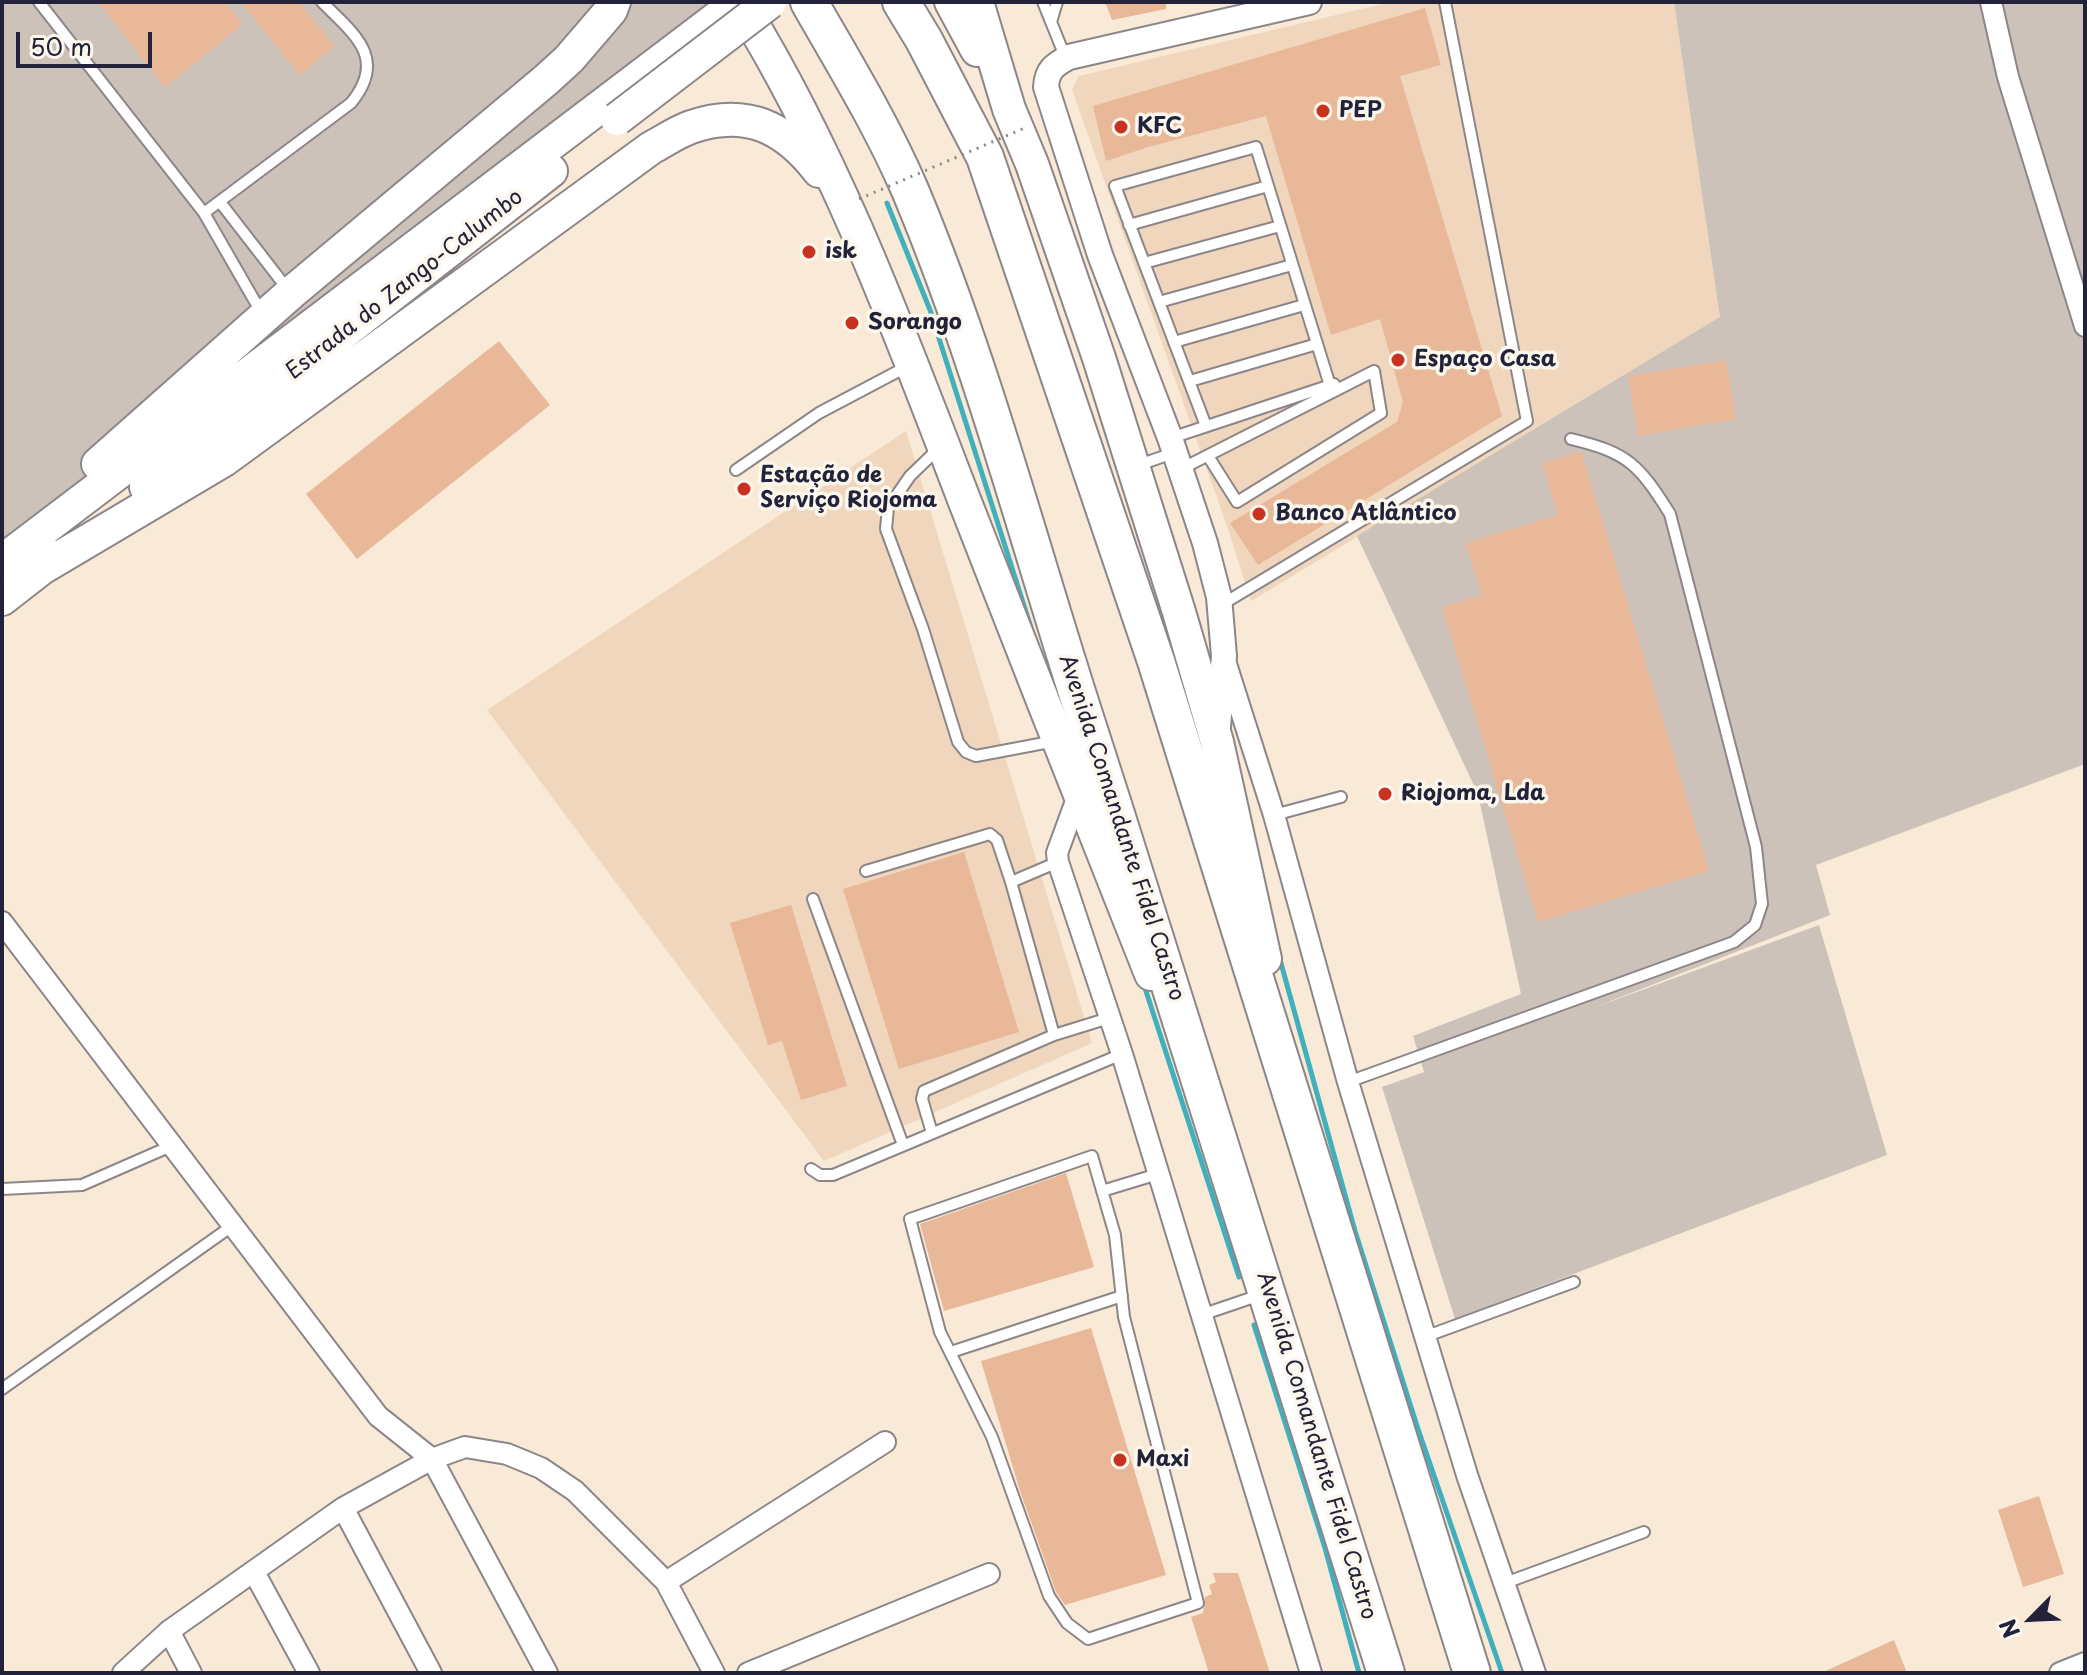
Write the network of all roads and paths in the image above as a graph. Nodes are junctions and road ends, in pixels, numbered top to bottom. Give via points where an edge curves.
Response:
1 (39, 2) edge
2 (322, 2) edge
3 (614, 2) edge
4 (738, 2) edge
5 (770, 2) edge
6 (809, 2) edge
7 (901, 2) edge
8 (951, 2) edge
9 (977, 2) edge
10 (1043, 2) edge
11 (1057, 2) edge
12 (1309, 2) edge
13 (1445, 2) edge
14 (1991, 2) edge
15 (1051, 22) junction
16 (1066, 59) junction
17 (610, 111) junction
18 (1018, 118) junction
19 (1268, 186) junction
20 (859, 199) dead end
21 (220, 202) junction
22 (204, 213) junction
23 (1129, 225) junction
24 (1280, 226) junction
25 (865, 253) junction
26 (1081, 261) junction
27 (1144, 263) junction
28 (1292, 265) junction
29 (291, 293) junction
30 (1159, 302) junction
31 (1304, 305) junction
32 (264, 317) junction
33 (2085, 326) edge
34 (1174, 342) junction
35 (1317, 344) junction
36 (912, 364) junction
37 (1190, 381) junction
38 (1330, 389) junction
39 (1206, 426) junction
40 (1571, 439) dead end
41 (943, 444) junction
42 (1176, 453) junction
43 (1208, 456) junction
44 (1134, 467) junction
45 (736, 470) dead end
46 (22, 558) edge
47 (2, 599) edge
48 (1219, 606) junction
49 (1224, 656) junction
50 (1057, 741) junction
51 (1217, 742) junction
52 (1079, 793) junction
53 (1341, 797) dead end
54 (1274, 815) junction
55 (1058, 862) junction
56 (866, 871) dead end
57 (1011, 882) junction
58 (813, 899) dead end
59 (2, 922) edge
60 (1109, 1018) junction
61 (1054, 1035) junction
62 (1122, 1054) junction
63 (1348, 1082) junction
64 (932, 1133) junction
65 (903, 1145) junction
66 (171, 1146) junction
67 (1316, 1168) junction
68 (811, 1169) dead end
69 (1158, 1174) junction
70 (2, 1189) edge
71 (1102, 1191) junction
72 (1239, 1196) junction
73 (232, 1226) junction
74 (1574, 1282) dead end
75 (1268, 1293) junction
76 (1122, 1296) junction
77 (1201, 1315) junction
78 (1427, 1336) junction
79 (951, 1352) junction
80 (2, 1389) edge
81 (885, 1442) dead end
82 (432, 1459) junction
83 (343, 1508) junction
84 (1644, 1532) dead end
85 (254, 1572) junction
86 (989, 1574) dead end
87 (666, 1582) junction
88 (1505, 1583) junction
89 (169, 1631) junction
90 (2085, 1663) edge
91 (123, 1673) edge
92 (191, 1673) edge
93 (309, 1673) edge
94 (431, 1673) edge
95 (547, 1673) edge
96 (714, 1673) edge
97 (748, 1673) edge
98 (1311, 1673) edge
99 (1386, 1673) edge
100 (1472, 1673) edge
101 (1535, 1673) edge
102 (2060, 1673) edge

1 - 22 lane
2 - 21 lane via 365,51 364,87 351,103
3 - 29 main road via 569,59
4 - 17 main road, Estrada do Zango-Calumbo
4 - 25 main road via 812,135
5 - 17 main road, Estrada do Zango-Calumbo, bridge
6 - 72 highway, Avenida Comandante Fidel Castro via 901,170 947,285
7 - 67 highway via 985,157 1156,661
8 - 18 main road
9 - 18 main road
10 - 15 lane
11 - 15 lane
12 - 16 street
13 - 48 lane via 1527,421
14 - 33 street via 2016,104
15 - 16 lane
16 - 26 street via 1050,68 1046,87
17 - 46 main road, Estrada do Zango-Calumbo
18 - 20 path, bridge
18 - 26 main road via 1032,164
19 - 23 lane
19 - 23 lane via 1256,147 1115,186
19 - 24 lane
21 - 22 lane
21 - 29 lane
22 - 32 lane
23 - 27 lane
24 - 27 lane
24 - 28 lane
25 - 36 main road
25 - 46 main road via 835,195 798,145 753,122 729,119 690,127 651,148 224,460
26 - 42 street
26 - 44 main road
27 - 30 lane
28 - 30 lane
28 - 31 lane
29 - 32 main road
30 - 34 lane
31 - 34 lane
31 - 35 lane
32 - 46 main road via 92,470
34 - 37 lane
35 - 37 lane
35 - 38 lane
36 - 41 main road
36 - 45 lane via 819,413
37 - 39 lane
38 - 39 lane
38 - 43 lane
38 - 43 lane via 1374,371 1381,413 1237,502
39 - 42 lane
40 - 63 lane via 1621,455 1646,476 1670,514 1756,847 1762,904 1755,925 1734,942
41 - 50 main road
41 - 50 lane via 910,476 888,508 886,529 958,742 976,756
42 - 43 lane
42 - 44 lane
42 - 48 street
44 - 51 main road
46 - 47 main road
48 - 49 street
49 - 51 street
49 - 54 street
50 - 52 main road
51 - 67 main road
52 - 55 street
52 - 72 main road
53 - 54 lane
54 - 63 street
55 - 57 lane
55 - 60 street
56 - 57 lane via 990,834
57 - 61 lane
58 - 65 lane
59 - 66 street
60 - 61 lane
60 - 62 street
61 - 64 lane via 924,1091
62 - 64 lane
62 - 69 street
63 - 78 street
64 - 65 lane
65 - 68 lane via 833,1175
66 - 70 lane via 82,1185
66 - 73 street
67 - 100 highway
69 - 71 lane
69 - 77 street
71 - 76 lane via 1115,1235
71 - 79 lane via 1092,1156 910,1219 940,1332
72 - 75 highway, Avenida Comandante Fidel Castro
73 - 80 lane
73 - 82 street via 378,1416
74 - 78 lane
75 - 77 lane
75 - 99 highway, Avenida Comandante Fidel Castro
76 - 79 lane
76 - 79 lane via 1198,1603 1184,1608 1088,1639 1067,1623 1049,1596 992,1437
77 - 98 street
78 - 88 street
81 - 87 street
82 - 83 street
82 - 87 street via 465,1447 507,1454 541,1468 575,1491
82 - 95 street
83 - 85 street
83 - 94 street
84 - 88 lane
85 - 89 street
85 - 93 street
86 - 97 street
87 - 96 street
88 - 101 street
89 - 91 street
89 - 92 street
90 - 102 street

